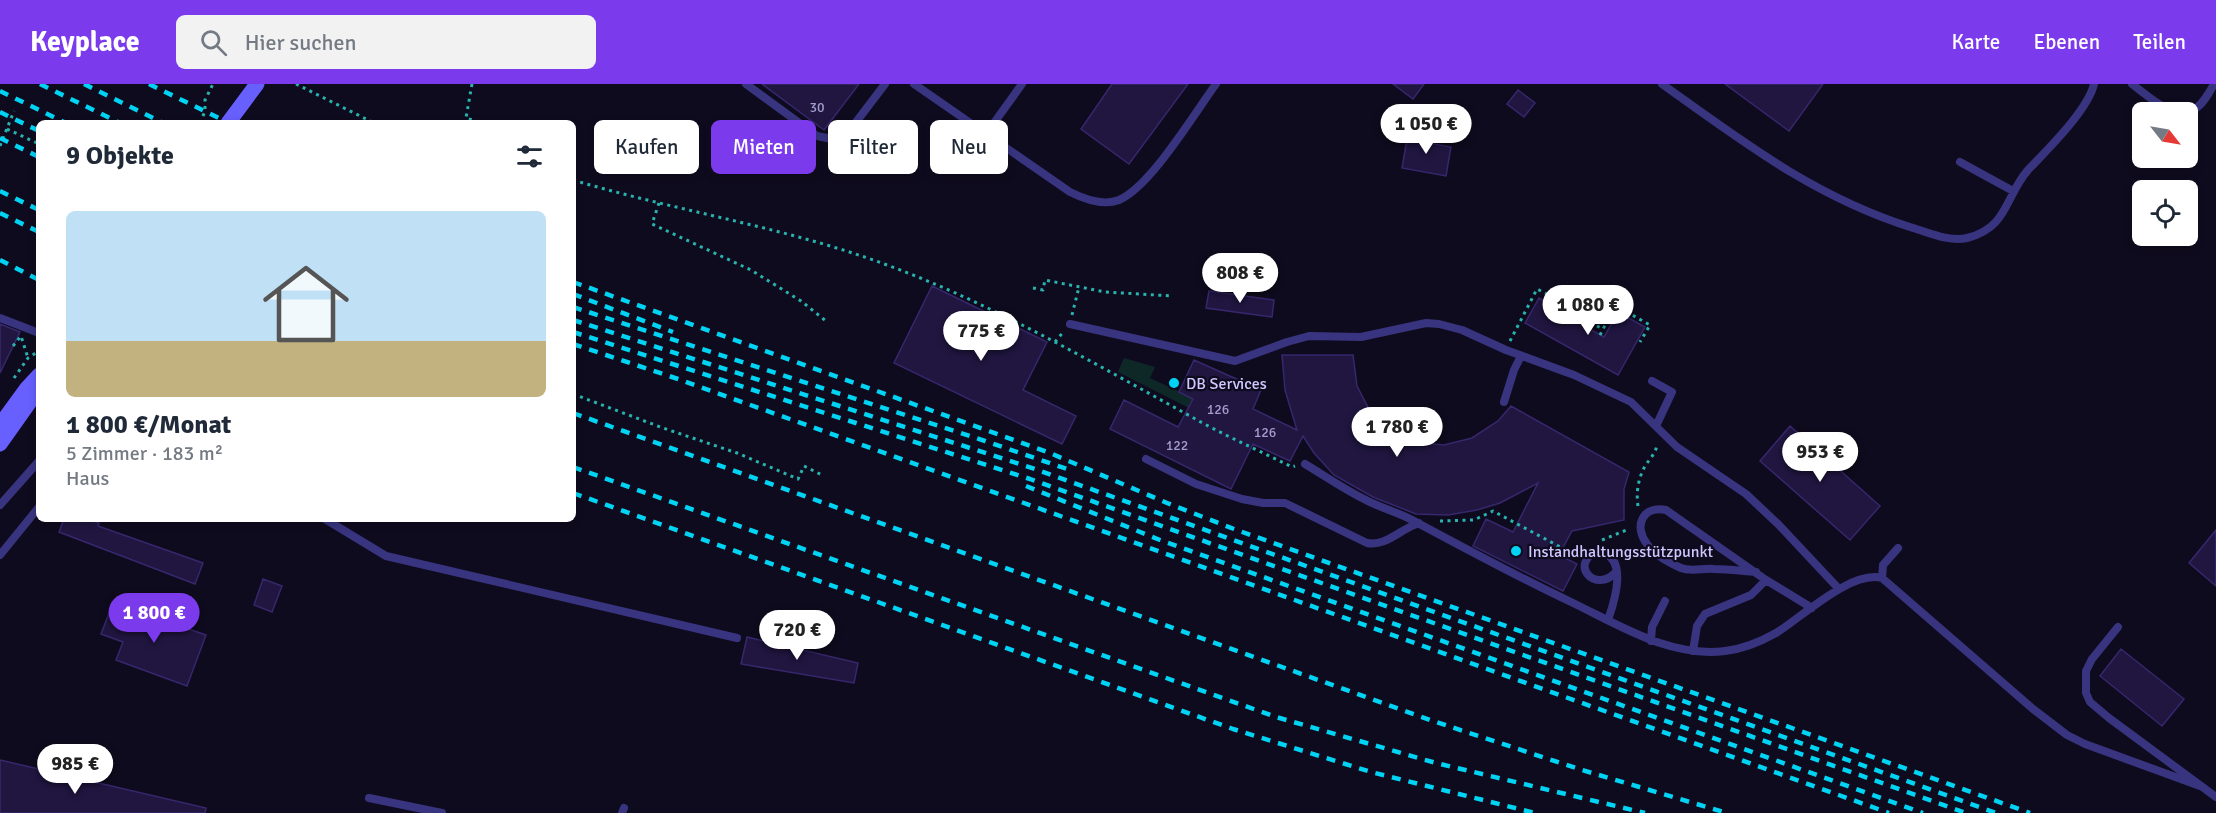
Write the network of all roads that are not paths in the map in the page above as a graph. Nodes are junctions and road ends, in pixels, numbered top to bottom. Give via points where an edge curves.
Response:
1 (257, 84) edge
2 (746, 84) edge
3 (885, 84) edge
4 (914, 84) edge
5 (1022, 84) edge
6 (1216, 84) edge
7 (1662, 84) edge
8 (2094, 84) edge
9 (2132, 84) edge
10 (2214, 84) edge
11 (230, 120) edge
12 (966, 120) edge
13 (996, 120) edge
14 (1008, 149) edge
15 (1960, 162) dead end
16 (2013, 191) junction
17 (0, 318) edge
18 (1070, 324) dead end
19 (36, 332) edge
20 (1521, 356) junction
21 (36, 378) edge
22 (1652, 381) dead end
23 (36, 393) edge
24 (1504, 402) dead end
25 (0, 425) edge
26 (1656, 426) junction
27 (0, 444) edge
28 (1146, 459) dead end
29 (36, 464) edge
30 (1305, 464) road end
31 (0, 505) edge
32 (36, 511) edge
33 (330, 522) edge
34 (1419, 523) junction
35 (1898, 548) dead end
36 (0, 555) edge
37 (1616, 572) junction
38 (1756, 572) junction
39 (1882, 578) junction
40 (1766, 580) junction
41 (1838, 588) junction
42 (1665, 601) dead end
43 (1812, 608) junction
44 (1608, 620) junction
45 (2118, 627) dead end
46 (737, 638) dead end
47 (1651, 641) junction
48 (1693, 651) junction
49 (2200, 786) junction
50 (2216, 797) edge
51 (369, 798) dead end
52 (442, 813) edge

1 - 11 main road, bridge
2 - 3 lane via 817,136 832,139 847,134
4 - 12 lane
5 - 13 lane
6 - 14 lane via 1146,181 1118,200 1080,197
7 - 16 lane via 1766,158 1818,189 1852,206 1937,235 1967,238 1990,227 2003,215
8 - 16 lane via 2085,103
9 - 10 lane via 2169,109 2185,112 2199,106
15 - 16 lane
17 - 19 lane
18 - 20 lane via 1235,361 1309,336 1361,337 1413,325 1439,324
20 - 24 lane
20 - 26 lane via 1621,396
21 - 25 main road
22 - 26 lane via 1672,392
23 - 27 main road
26 - 41 lane via 1677,447 1746,494
28 - 34 lane via 1205,487 1263,503 1285,503 1367,543 1382,543
29 - 31 lane
30 - 34 lane via 1366,500
32 - 36 lane
33 - 46 lane via 386,556
34 - 44 lane
35 - 39 lane via 1883,565
37 - 37 lane via 1614,561 1604,552 1598,551 1585,560 1587,575 1593,579 1611,578
37 - 44 lane via 1615,600
38 - 38 lane via 1666,510 1657,508 1644,515 1642,538 1657,554 1683,569
38 - 40 lane
39 - 41 lane via 1868,577
39 - 49 lane via 2067,735
40 - 43 lane
40 - 48 lane via 1751,595 1705,614 1697,626
41 - 43 lane
42 - 47 lane via 1652,627
43 - 48 lane via 1749,645 1726,651
44 - 47 lane
45 - 49 lane via 2086,671 2090,702
47 - 48 lane
49 - 50 lane
51 - 52 lane

